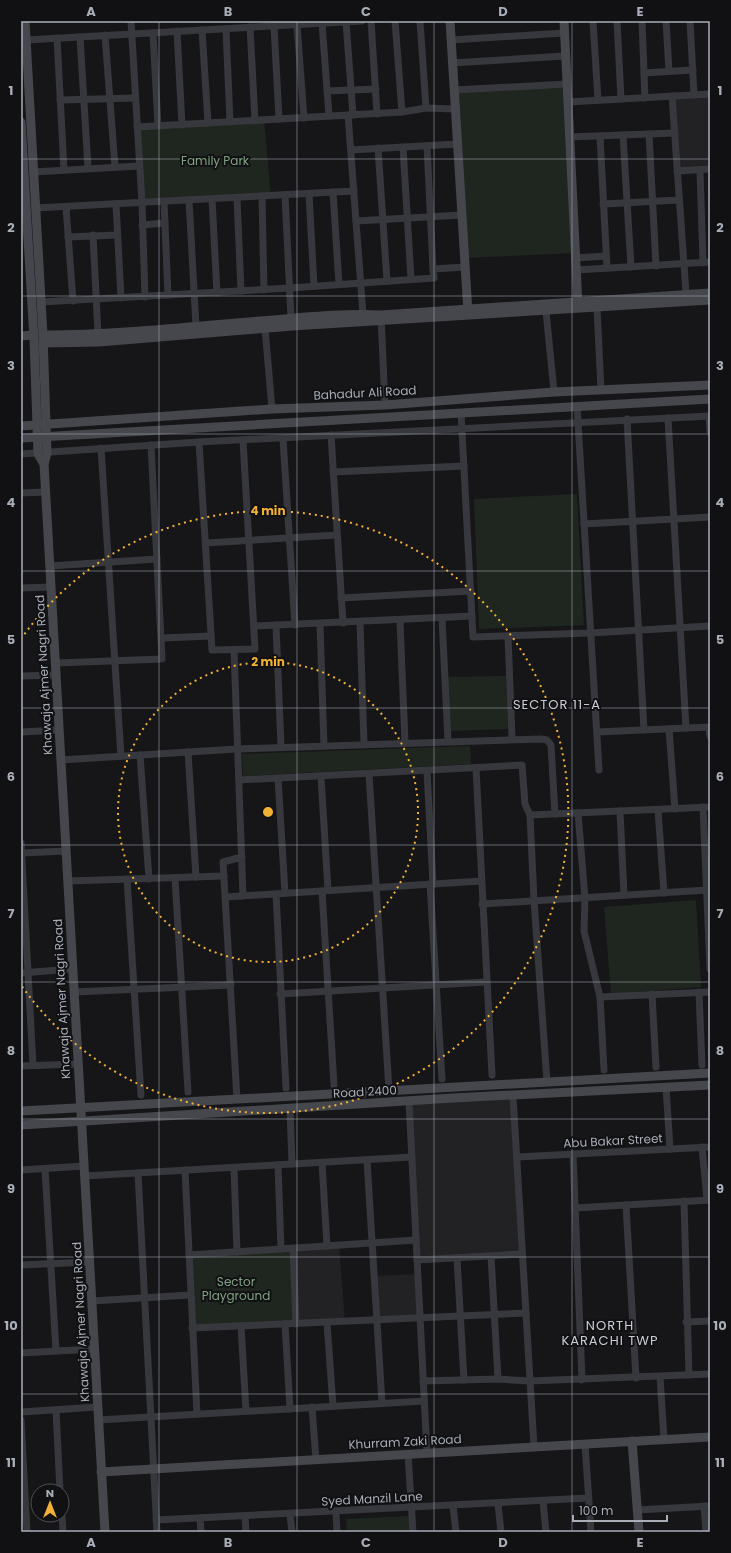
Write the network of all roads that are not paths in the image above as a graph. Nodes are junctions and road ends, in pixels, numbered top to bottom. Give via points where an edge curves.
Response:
1 (25, 21) edge
2 (131, 21) edge
3 (362, 21) edge
4 (371, 21) edge
5 (395, 21) edge
6 (420, 21) edge
7 (450, 21) edge
8 (564, 21) edge
9 (593, 21) edge
10 (617, 21) edge
11 (642, 21) edge
12 (666, 21) edge
13 (690, 21) edge
14 (346, 22) edge
15 (322, 23) junction
16 (297, 25) junction
17 (248, 26) edge
18 (274, 26) junction
19 (226, 29) junction
20 (202, 30) junction
21 (177, 31) junction
22 (154, 33) junction
23 (564, 33) junction
24 (131, 34) junction
25 (105, 35) junction
26 (80, 37) junction
27 (57, 38) junction
28 (26, 40) junction
29 (451, 40) junction
30 (24, 54) edge
31 (565, 56) junction
32 (452, 63) junction
33 (693, 70) junction
34 (669, 71) junction
35 (644, 73) junction
36 (567, 84) junction
37 (376, 88) junction
38 (352, 90) junction
39 (454, 90) junction
40 (327, 91) junction
41 (710, 94) edge
42 (694, 95) junction
43 (672, 96) junction
44 (109, 97) junction
45 (84, 98) junction
46 (135, 98) junction
47 (645, 98) junction
48 (621, 99) junction
49 (60, 100) junction
50 (598, 100) junction
51 (568, 102) junction
52 (426, 108) junction
53 (455, 109) junction
54 (402, 112) junction
55 (378, 114) junction
56 (351, 115) junction
57 (329, 116) junction
58 (304, 118) junction
59 (279, 119) junction
60 (255, 121) junction
61 (21, 122) edge
62 (230, 122) junction
63 (208, 124) junction
64 (182, 125) junction
65 (158, 126) junction
66 (137, 127) junction
67 (649, 134) junction
68 (675, 134) junction
69 (623, 135) junction
70 (600, 136) junction
71 (570, 137) junction
72 (457, 144) junction
73 (427, 146) junction
74 (403, 147) junction
75 (378, 148) junction
76 (351, 150) junction
77 (139, 166) junction
78 (114, 167) junction
79 (88, 168) junction
80 (710, 169) edge
81 (64, 170) junction
82 (700, 170) junction
83 (677, 171) junction
84 (33, 172) junction
85 (354, 191) junction
86 (333, 192) junction
87 (309, 194) junction
88 (285, 195) junction
89 (262, 196) junction
90 (237, 198) junction
91 (212, 199) junction
92 (188, 200) junction
93 (679, 200) junction
94 (164, 202) junction
95 (652, 202) junction
96 (142, 203) junction
97 (627, 203) junction
98 (116, 204) junction
99 (603, 204) junction
100 (66, 207) junction
101 (35, 208) junction
102 (462, 215) junction
103 (431, 217) junction
104 (407, 218) junction
105 (383, 219) junction
106 (356, 221) junction
107 (165, 223) junction
108 (142, 225) junction
109 (94, 235) junction
110 (117, 235) junction
111 (68, 237) junction
112 (25, 238) edge
113 (606, 256) junction
114 (576, 258) junction
115 (706, 263) edge
116 (682, 264) junction
117 (656, 266) junction
118 (465, 267) junction
119 (631, 267) junction
120 (607, 268) junction
121 (433, 269) junction
122 (576, 270) junction
123 (411, 279) junction
124 (387, 281) junction
125 (360, 283) junction
126 (339, 284) junction
127 (314, 286) junction
128 (290, 288) junction
129 (264, 290) junction
130 (241, 291) junction
131 (217, 292) junction
132 (686, 293) junction
133 (710, 293) edge
134 (194, 294) junction
135 (168, 295) junction
136 (145, 297) junction
137 (120, 298) junction
138 (96, 300) junction
139 (710, 300) edge
140 (73, 301) junction
141 (41, 302) junction
142 (578, 306) junction
143 (597, 308) junction
144 (546, 311) junction
145 (468, 312) junction
146 (363, 314) junction
147 (291, 318) junction
148 (381, 318) junction
149 (196, 326) junction
150 (265, 328) junction
151 (98, 334) junction
152 (21, 336) edge
153 (40, 338) junction
154 (710, 385) edge
155 (601, 390) junction
156 (554, 392) junction
157 (530, 394) junction
158 (710, 399) edge
159 (385, 405) junction
160 (577, 406) junction
161 (272, 409) junction
162 (530, 409) junction
163 (461, 413) junction
164 (710, 416) edge
165 (668, 418) junction
166 (627, 419) junction
167 (578, 424) junction
168 (42, 425) junction
169 (21, 426) edge
170 (462, 430) junction
171 (710, 431) edge
172 (331, 434) junction
173 (42, 437) junction
174 (21, 438) edge
175 (283, 439) junction
176 (243, 440) junction
177 (199, 442) junction
178 (150, 445) junction
179 (101, 448) junction
180 (43, 453) junction
181 (21, 454) edge
182 (464, 466) junction
183 (333, 472) junction
184 (46, 492) junction
185 (21, 493) edge
186 (710, 517) edge
187 (674, 519) junction
188 (633, 521) junction
189 (584, 524) junction
190 (337, 535) junction
191 (290, 538) junction
192 (249, 540) junction
193 (206, 543) junction
194 (157, 560) junction
195 (107, 562) junction
196 (50, 566) junction
197 (51, 587) junction
198 (21, 588) edge
199 (471, 591) junction
200 (341, 598) junction
201 (472, 616) junction
202 (442, 618) junction
203 (400, 621) junction
204 (360, 622) junction
205 (343, 623) junction
206 (320, 624) junction
207 (276, 625) junction
208 (295, 625) junction
209 (254, 626) junction
210 (710, 626) edge
211 (681, 628) junction
212 (639, 630) junction
213 (590, 633) junction
214 (211, 636) junction
215 (508, 636) junction
216 (162, 638) junction
217 (234, 650) junction
218 (114, 661) junction
219 (56, 663) junction
220 (57, 675) junction
221 (21, 676) edge
222 (710, 727) edge
223 (686, 728) junction
224 (669, 729) junction
225 (60, 730) junction
226 (644, 730) junction
227 (21, 732) edge
228 (597, 732) junction
229 (710, 736) edge
230 (512, 738) junction
231 (448, 741) junction
232 (405, 742) junction
233 (364, 744) junction
234 (324, 746) junction
235 (281, 747) junction
236 (237, 749) junction
237 (188, 752) junction
238 (140, 755) junction
239 (121, 756) junction
240 (61, 760) junction
241 (476, 768) junction
242 (599, 770) dead end
243 (427, 771) junction
244 (369, 774) junction
245 (321, 777) junction
246 (278, 778) junction
247 (239, 780) junction
248 (707, 807) edge
249 (675, 809) junction
250 (658, 810) junction
251 (620, 811) junction
252 (578, 813) junction
253 (555, 814) junction
254 (530, 815) junction
255 (21, 843) edge
256 (66, 851) junction
257 (21, 853) edge
258 (242, 857) junction
259 (224, 876) junction
260 (196, 877) junction
261 (175, 878) junction
262 (127, 879) junction
263 (149, 879) junction
264 (708, 880) edge
265 (68, 881) junction
266 (481, 881) junction
267 (432, 884) junction
268 (376, 887) junction
269 (707, 890) junction
270 (325, 891) junction
271 (285, 893) junction
272 (664, 893) junction
273 (276, 894) junction
274 (624, 895) junction
275 (243, 896) junction
276 (226, 897) junction
277 (585, 898) junction
278 (534, 900) junction
279 (482, 904) junction
280 (72, 969) junction
281 (710, 969) edge
282 (24, 972) edge
283 (486, 982) junction
284 (231, 985) junction
285 (437, 985) junction
286 (181, 987) junction
287 (382, 987) junction
288 (133, 989) junction
289 (328, 991) junction
290 (74, 992) junction
291 (699, 992) junction
292 (710, 992) edge
293 (280, 994) junction
294 (652, 994) junction
295 (600, 997) junction
296 (78, 1064) junction
297 (702, 1065) dead end
298 (21, 1066) edge
299 (33, 1066) junction
300 (656, 1067) dead end
301 (604, 1070) dead end
302 (710, 1073) edge
303 (492, 1076) dead end
304 (442, 1079) dead end
305 (547, 1082) junction
306 (334, 1085) dead end
307 (710, 1085) edge
308 (452, 1087) junction
309 (286, 1088) dead end
310 (666, 1088) junction
311 (389, 1090) junction
312 (188, 1092) dead end
313 (141, 1095) dead end
314 (513, 1096) junction
315 (453, 1098) junction
316 (237, 1099) junction
317 (409, 1102) junction
318 (80, 1108) junction
319 (290, 1108) junction
320 (21, 1111) edge
321 (81, 1120) junction
322 (21, 1125) edge
323 (702, 1147) junction
324 (710, 1147) edge
325 (670, 1148) junction
326 (573, 1154) junction
327 (517, 1157) junction
328 (412, 1158) junction
329 (367, 1160) junction
330 (322, 1163) junction
331 (292, 1164) junction
332 (278, 1165) junction
333 (84, 1166) junction
334 (234, 1168) junction
335 (45, 1169) junction
336 (21, 1170) edge
337 (185, 1170) junction
338 (138, 1173) junction
339 (85, 1176) junction
340 (708, 1200) edge
341 (684, 1201) junction
342 (626, 1205) junction
343 (576, 1208) junction
344 (416, 1240) junction
345 (373, 1243) junction
346 (327, 1246) junction
347 (293, 1248) junction
348 (281, 1249) junction
349 (237, 1252) junction
350 (522, 1254) junction
351 (188, 1255) junction
352 (491, 1256) junction
353 (457, 1258) junction
354 (417, 1260) junction
355 (89, 1262) junction
356 (51, 1264) junction
357 (21, 1265) edge
358 (190, 1295) junction
359 (145, 1297) junction
360 (92, 1301) junction
361 (526, 1313) junction
362 (494, 1315) junction
363 (460, 1317) junction
364 (420, 1319) junction
365 (376, 1320) junction
366 (710, 1321) edge
367 (686, 1322) junction
368 (327, 1323) junction
369 (285, 1324) junction
370 (296, 1324) junction
371 (241, 1326) junction
372 (192, 1328) junction
373 (94, 1349) junction
374 (56, 1351) junction
375 (21, 1353) edge
376 (710, 1374) edge
377 (689, 1375) junction
378 (660, 1377) junction
379 (636, 1378) junction
380 (498, 1379) junction
381 (464, 1380) junction
382 (582, 1380) junction
383 (423, 1381) junction
384 (529, 1382) junction
385 (424, 1401) junction
386 (382, 1403) junction
387 (333, 1406) junction
388 (97, 1407) junction
389 (312, 1407) junction
390 (290, 1409) junction
391 (56, 1410) junction
392 (246, 1411) junction
393 (21, 1412) edge
394 (197, 1414) junction
395 (151, 1417) junction
396 (21, 1420) edge
397 (98, 1420) junction
398 (710, 1436) edge
399 (664, 1439) junction
400 (632, 1441) junction
401 (585, 1444) junction
402 (534, 1447) junction
403 (427, 1453) junction
404 (408, 1454) junction
405 (316, 1460) junction
406 (154, 1469) junction
407 (101, 1472) junction
408 (60, 1483) edge
409 (588, 1498) junction
410 (544, 1501) junction
411 (498, 1504) junction
412 (453, 1506) junction
413 (707, 1506) edge
414 (412, 1509) junction
415 (637, 1510) junction
416 (336, 1512) junction
417 (290, 1515) junction
418 (245, 1516) junction
419 (200, 1518) junction
420 (156, 1520) junction
421 (27, 1532) edge
422 (104, 1532) edge
423 (157, 1532) edge
424 (201, 1532) edge
425 (246, 1532) edge
426 (292, 1532) edge
427 (337, 1532) edge
428 (413, 1532) edge
429 (456, 1532) edge
430 (501, 1532) edge
431 (546, 1532) edge
432 (591, 1532) edge
433 (639, 1532) edge
434 (706, 1532) edge

1 - 28 street
2 - 24 street
3 - 14 street
4 - 37 street
5 - 54 street
6 - 52 street
7 - 29 street
8 - 23 street
9 - 50 street
10 - 48 street
11 - 35 street
12 - 34 street
13 - 33 street
14 - 15 street
14 - 38 street
15 - 16 street
15 - 40 street
16 - 18 street
16 - 58 street
17 - 18 street
17 - 19 street
17 - 60 street
18 - 59 street
19 - 20 street
19 - 62 street
20 - 21 street
20 - 63 street
21 - 22 street
21 - 64 street
22 - 24 street
22 - 65 street
23 - 29 street
23 - 31 street
24 - 25 street
24 - 46 street
25 - 26 street
25 - 44 street
26 - 27 street
26 - 45 street
27 - 28 street
27 - 49 street
28 - 30 street
29 - 32 street
30 - 84 street
31 - 32 street
31 - 36 street
32 - 39 street
33 - 34 street
33 - 42 street
34 - 35 street
35 - 47 street
36 - 39 street
36 - 51 street
37 - 38 street
37 - 55 street
38 - 40 street
38 - 56 street
39 - 53 street
40 - 57 street
41 - 42 street
42 - 43 street
43 - 47 street
43 - 68 street
44 - 45 street
44 - 46 street
44 - 78 street
45 - 49 street
45 - 79 street
46 - 66 street
47 - 48 street
48 - 50 street
49 - 81 street
50 - 51 street
51 - 71 street
52 - 53 street
52 - 54 street
53 - 72 street
54 - 55 street
55 - 56 street
56 - 57 street
56 - 76 street
57 - 58 street
58 - 59 street
59 - 60 street
60 - 62 street
61 - 112 street
62 - 63 street
63 - 64 street
64 - 65 street
65 - 66 street
66 - 77 street
67 - 68 street
67 - 69 street
67 - 95 street
68 - 83 street
69 - 70 street
69 - 97 street
70 - 71 street
70 - 99 street
71 - 114 street
72 - 73 street
72 - 102 street
73 - 74 street
73 - 103 street
74 - 75 street
74 - 104 street
75 - 76 street
75 - 105 street
76 - 85 street
77 - 78 street
77 - 96 street
78 - 79 street
79 - 81 street
80 - 82 street
81 - 84 street
82 - 83 street
82 - 115 street
83 - 93 street
84 - 101 street
85 - 86 street
85 - 106 street
86 - 87 street
86 - 126 street
87 - 88 street
87 - 127 street
88 - 89 street
88 - 128 street
89 - 90 street
89 - 129 street
90 - 91 street
90 - 130 street
91 - 92 street
91 - 131 street
92 - 94 street
92 - 134 street
93 - 95 street
93 - 116 street
94 - 96 street
94 - 107 street
95 - 97 street
95 - 117 street
96 - 98 street
96 - 108 street
97 - 99 street
97 - 119 street
98 - 100 street
98 - 110 street
99 - 113 street
100 - 101 street
100 - 111 street
101 - 141 street
102 - 103 street
102 - 118 street
103 - 104 street
103 - 121 street
104 - 105 street
104 - 123 street
105 - 106 street
105 - 124 street
106 - 125 street
107 - 108 street
107 - 135 street
108 - 136 street
109 - 110 street
109 - 111 street
109 - 138 street
110 - 137 street
111 - 140 street
112 - 153 street
113 - 114 street
113 - 120 street
114 - 122 street
115 - 116 street
116 - 117 street
116 - 132 street
117 - 119 street
118 - 121 street
118 - 145 street
119 - 120 street
120 - 122 street
121 - 123 street via 434,278
122 - 142 street
123 - 124 street
124 - 125 street
125 - 126 street
125 - 146 street
126 - 127 street
127 - 128 street
128 - 129 street
128 - 147 street
129 - 130 street
130 - 131 street
131 - 134 street
132 - 133 street
132 - 142 street
134 - 135 street
134 - 149 street
135 - 136 street
136 - 137 street
137 - 138 street
138 - 140 street
138 - 151 street
139 - 143 street
140 - 141 street
141 - 153 street
142 - 143 street
142 - 144 street
142 - 145 street
143 - 155 street
144 - 145 street
144 - 156 street
145 - 148 street
146 - 147 street
146 - 148 street
147 - 149 street
148 - 150 street
148 - 159 street
149 - 151 street
150 - 153 street via 99,342
150 - 161 street
151 - 153 street
152 - 153 street
153 - 168 street
154 - 155 street, Bahadur Ali Road
155 - 156 street, Bahadur Ali Road
156 - 157 street, Bahadur Ali Road
157 - 159 street, Bahadur Ali Road
157 - 162 street
158 - 160 street, Bahadur Ali Road
159 - 161 street, Bahadur Ali Road
160 - 162 street, Bahadur Ali Road
160 - 167 street
161 - 168 street, Bahadur Ali Road
162 - 163 street, Bahadur Ali Road
163 - 170 street
163 - 173 street, Bahadur Ali Road
164 - 165 street
164 - 171 street
165 - 166 street
165 - 187 street
166 - 167 street
166 - 188 street
167 - 170 street
167 - 189 street
168 - 169 street, Bahadur Ali Road
168 - 173 street
170 - 172 street
170 - 182 street
172 - 175 street
172 - 183 street
173 - 174 street, Bahadur Ali Road
173 - 180 street
175 - 176 street
175 - 191 street
176 - 177 street
176 - 192 street
177 - 178 street
177 - 193 street
178 - 179 street
178 - 194 street
179 - 180 street
179 - 195 street
180 - 181 street
180 - 184 street, Khawaja Ajmer Nagri Road
182 - 183 street
182 - 199 street
183 - 190 street
184 - 185 street
184 - 196 street, Khawaja Ajmer Nagri Road
186 - 187 street
187 - 188 street
187 - 211 street
188 - 189 street
188 - 212 street
189 - 213 street
190 - 191 street
190 - 200 street
191 - 192 street
191 - 208 street
192 - 193 street
192 - 209 street
193 - 214 street
194 - 195 street
194 - 216 street
195 - 196 street
195 - 218 street
196 - 197 street, Khawaja Ajmer Nagri Road
197 - 198 street
197 - 219 street, Khawaja Ajmer Nagri Road
199 - 200 street
199 - 201 street
200 - 205 street
201 - 202 street
201 - 215 street via 473,637
202 - 203 street
202 - 231 street
203 - 204 street
203 - 232 street
204 - 205 street
204 - 233 street
205 - 206 street
206 - 208 street
206 - 234 street
207 - 208 street
207 - 209 street
207 - 235 street
209 - 217 street via 255,649
210 - 211 street
211 - 212 street
211 - 223 street
212 - 213 street
212 - 226 street
213 - 215 street
213 - 228 street
214 - 216 street
214 - 217 street via 212,650
215 - 230 street
216 - 218 street via 162,659
217 - 236 street
218 - 219 street
218 - 239 street
219 - 220 street, Khawaja Ajmer Nagri Road
220 - 221 street
220 - 225 street, Khawaja Ajmer Nagri Road
222 - 223 street
222 - 229 street
223 - 224 street
224 - 226 street
224 - 249 street
225 - 227 street
225 - 240 street, Khawaja Ajmer Nagri Road
226 - 228 street
228 - 242 street
230 - 231 street
230 - 253 street via 547,740 551,745
231 - 232 street
232 - 233 street
233 - 234 street
234 - 235 street
235 - 236 street
236 - 237 street
236 - 247 street
237 - 238 street
237 - 260 street
238 - 239 street
238 - 263 street
239 - 240 street
240 - 256 street, Khawaja Ajmer Nagri Road
241 - 243 street
241 - 254 street via 522,765 525,804
241 - 266 street
243 - 244 street
243 - 267 street
244 - 245 street
244 - 268 street
245 - 246 street
245 - 270 street
246 - 247 street
246 - 271 street
247 - 258 street
248 - 249 street
248 - 264 street
249 - 250 street
250 - 251 street
250 - 272 street
251 - 252 street
251 - 274 street
252 - 253 street
252 - 277 street
253 - 254 street
254 - 278 street
255 - 257 street
256 - 257 street
256 - 265 street, Khawaja Ajmer Nagri Road
257 - 282 street
258 - 259 street via 223,862
258 - 275 street
259 - 260 street
259 - 276 street
260 - 261 street
261 - 263 street
261 - 286 street
262 - 263 street
262 - 265 street
262 - 288 street
264 - 269 street
265 - 280 street, Khawaja Ajmer Nagri Road
266 - 267 street
266 - 279 street
267 - 268 street
267 - 285 street
268 - 270 street
268 - 287 street
269 - 272 street
269 - 281 street
270 - 271 street
270 - 289 street
271 - 273 street
272 - 274 street
273 - 275 street
273 - 293 street
274 - 277 street
275 - 276 street
276 - 284 street
277 - 278 street
277 - 295 street via 584,931
278 - 279 street
278 - 305 street
279 - 283 street
280 - 282 street
280 - 290 street, Khawaja Ajmer Nagri Road
282 - 299 street
283 - 285 street
283 - 303 street
284 - 286 street
284 - 316 street
285 - 287 street
285 - 304 street
286 - 288 street
286 - 312 street
287 - 289 street
287 - 311 street
288 - 290 street
288 - 313 street
289 - 293 street
289 - 306 street
290 - 296 street, Khawaja Ajmer Nagri Road
291 - 292 street
291 - 294 street
291 - 297 street
293 - 309 street
294 - 295 street
294 - 300 street
295 - 301 street
296 - 299 street
296 - 318 street, Khawaja Ajmer Nagri Road
298 - 299 street
302 - 305 street, Road 2400
305 - 308 street, Road 2400
307 - 310 street, Road 2400
308 - 311 street, Road 2400
308 - 315 street
310 - 314 street, Road 2400
310 - 325 street
311 - 316 street, Road 2400
314 - 315 street, Road 2400
314 - 327 street
315 - 317 street, Road 2400
316 - 318 street, Road 2400
317 - 319 street, Road 2400
317 - 328 street
318 - 320 street, Road 2400
318 - 321 street, Khawaja Ajmer Nagri Road
319 - 321 street, Road 2400
319 - 331 street
321 - 322 street, Road 2400
321 - 333 street, Khawaja Ajmer Nagri Road
323 - 324 street, Abu Bakar Street
323 - 325 street, Abu Bakar Street
323 - 340 street
325 - 326 street, Abu Bakar Street
326 - 327 street, Abu Bakar Street
326 - 343 street
327 - 350 street
328 - 329 street
328 - 344 street
329 - 330 street
329 - 345 street
330 - 331 street
330 - 346 street
331 - 332 street
332 - 334 street
332 - 348 street
333 - 335 street
333 - 339 street, Khawaja Ajmer Nagri Road
334 - 337 street
334 - 349 street
335 - 336 street
335 - 356 street
337 - 338 street
337 - 351 street
338 - 339 street
338 - 359 street
339 - 355 street, Khawaja Ajmer Nagri Road
340 - 341 street
341 - 342 street
341 - 367 street
342 - 343 street
342 - 379 street
343 - 382 street
344 - 345 street
344 - 354 street
345 - 346 street
345 - 365 street
346 - 347 street
347 - 348 street
347 - 370 street
348 - 349 street
349 - 351 street
350 - 352 street
350 - 361 street
351 - 358 street
352 - 353 street
352 - 362 street
353 - 354 street
353 - 363 street
354 - 364 street
355 - 356 street
355 - 360 street, Khawaja Ajmer Nagri Road
356 - 357 street
356 - 374 street
358 - 359 street
358 - 372 street
359 - 360 street
359 - 395 street
360 - 373 street, Khawaja Ajmer Nagri Road
361 - 362 street
361 - 384 street
362 - 363 street
362 - 380 street
363 - 364 street
363 - 381 street
364 - 365 street
364 - 383 street
365 - 368 street
365 - 386 street
366 - 367 street
367 - 377 street
368 - 370 street
368 - 387 street
369 - 370 street
369 - 371 street
369 - 390 street
371 - 372 street
371 - 392 street
372 - 394 street
373 - 374 street
373 - 388 street, Khawaja Ajmer Nagri Road
374 - 375 street
376 - 377 street
377 - 378 street
378 - 379 street
378 - 399 street
379 - 382 street
380 - 381 street
380 - 384 street
381 - 383 street
382 - 384 street
383 - 385 street
384 - 402 street
385 - 386 street
385 - 403 street
386 - 387 street
387 - 389 street
388 - 391 street
388 - 397 street, Khawaja Ajmer Nagri Road
389 - 390 street
389 - 405 street
390 - 392 street
391 - 393 street
391 - 408 street
392 - 394 street
394 - 395 street
395 - 397 street
395 - 406 street
396 - 421 street
397 - 407 street, Khawaja Ajmer Nagri Road
398 - 399 street, Khurram Zaki Road
399 - 400 street, Khurram Zaki Road
400 - 401 street, Khurram Zaki Road
400 - 415 street
401 - 402 street, Khurram Zaki Road
401 - 409 street
402 - 403 street, Khurram Zaki Road
403 - 404 street, Khurram Zaki Road
404 - 405 street, Khurram Zaki Road
404 - 414 street
405 - 406 street, Khurram Zaki Road
406 - 407 street, Khurram Zaki Road
406 - 420 street
407 - 422 street, Khawaja Ajmer Nagri Road
409 - 410 street, Syed Manzil Lane
409 - 432 street
410 - 411 street, Syed Manzil Lane
410 - 431 street
411 - 412 street, Syed Manzil Lane
411 - 430 street
412 - 414 street, Syed Manzil Lane
412 - 429 street
413 - 415 street
413 - 434 street
414 - 416 street, Syed Manzil Lane
414 - 428 street
415 - 433 street
416 - 417 street, Syed Manzil Lane
416 - 427 street
417 - 418 street, Syed Manzil Lane
417 - 426 street
418 - 419 street, Syed Manzil Lane
418 - 425 street
419 - 420 street, Syed Manzil Lane
419 - 424 street
420 - 423 street

